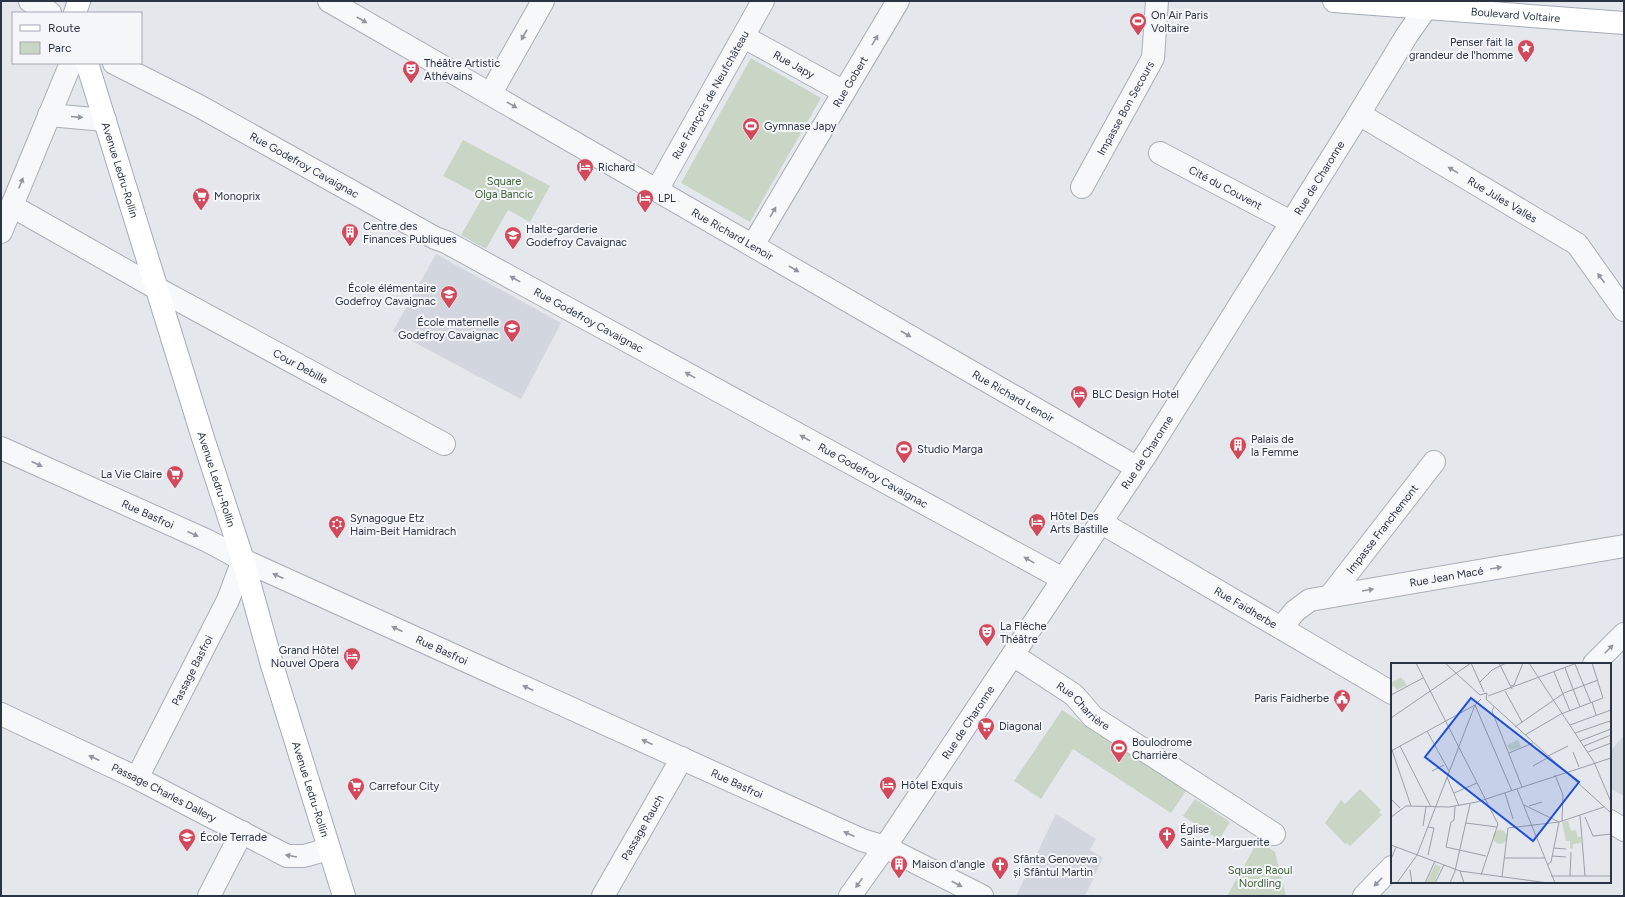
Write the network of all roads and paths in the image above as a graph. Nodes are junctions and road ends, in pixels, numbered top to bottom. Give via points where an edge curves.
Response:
1 (30, 1) edge
2 (79, 1) edge
3 (328, 1) edge
4 (543, 1) edge
5 (763, 1) edge
6 (898, 1) edge
7 (1157, 1) edge
8 (1334, 1) edge
9 (1428, 4) edge
10 (48, 12) edge
11 (75, 12) edge
12 (1624, 23) edge
13 (744, 37) junction
14 (71, 64) edge
15 (87, 64) edge
16 (116, 64) edge
17 (844, 92) junction
18 (491, 93) junction
19 (1359, 114) junction
20 (49, 115) junction
21 (105, 120) junction
22 (1160, 153) dead end
23 (1082, 187) dead end
24 (657, 190) junction
25 (12, 206) junction
26 (1291, 222) junction
27 (1, 232) edge
28 (753, 245) junction
29 (158, 289) junction
30 (1624, 310) edge
31 (444, 444) dead end
32 (1, 448) edge
33 (1434, 462) dead end
34 (1136, 467) junction
35 (1100, 522) junction
36 (1624, 546) edge
37 (243, 560) junction
38 (1063, 579) junction
39 (1330, 596) junction
40 (1281, 628) junction
41 (1624, 634) edge
42 (1013, 655) junction
43 (1595, 663) edge
44 (1391, 692) edge
45 (1, 714) edge
46 (682, 758) junction
47 (137, 778) junction
48 (1611, 822) edge
49 (1624, 830) edge
50 (242, 832) junction
51 (1274, 834) dead end
52 (885, 847) junction
53 (329, 849) junction
54 (1391, 869) edge
55 (208, 896) edge
56 (344, 896) edge
57 (603, 896) edge
58 (850, 896) edge
59 (982, 896) edge
60 (1364, 896) edge

1 - 10 street
2 - 11 main road
3 -> 18 street, Rue Richard Lenoir
4 -> 18 street
5 - 13 street, Rue François de Neufchâteau
17 -> 6 street, Rue Gobert
7 - 23 street, Impasse Bon Secours via 1153,58
8 - 9 main road, Boulevard Voltaire
9 - 12 main road, Boulevard Voltaire
9 - 19 street, Rue de Charonne
13 - 17 street, Rue Japy
13 - 24 street, Rue François de Neufchâteau
14 - 20 street
15 - 21 main road, Avenue Ledru-Rollin
38 -> 16 street, Rue Godefroy Cavaignac via 198,106
28 -> 17 street, Rue Gobert
18 -> 24 street, Rue Richard Lenoir
19 - 26 street, Rue de Charonne
30 -> 19 street, Rue Jules Vallès via 1577,244
20 -> 21 street
25 -> 20 street
21 - 29 main road, Avenue Ledru-Rollin
22 - 26 street, Cité du Couvent
24 - 28 street, Rue Richard Lenoir
25 - 27 street
25 - 29 street, Cour Debille
26 - 34 street, Rue de Charonne
28 -> 34 street, Rue Richard Lenoir
29 - 31 street, Cour Debille
29 - 37 main road, Avenue Ledru-Rollin via 205,446
32 -> 37 street, Rue Basfroi via 204,539
33 - 39 street, Impasse Franchemont
34 - 35 street, Rue de Charonne
35 - 38 street, Rue de Charonne
35 - 40 street, Rue Faidherbe
39 -> 36 street, Rue Jean Macé
46 -> 37 street, Rue Basfroi
37 - 47 street, Passage Basfroi via 228,600
37 - 53 main road, Avenue Ledru-Rollin via 272,666
38 - 42 street, Rue de Charonne
39 - 40 street, Rue Jean Macé via 1310,600 1295,611
40 - 44 street, Rue Faidherbe
43 -> 41 street
42 - 51 street, Rue Charrière via 1074,695 1093,716
42 - 52 street, Rue de Charonne
47 -> 45 street, Passage Charles Dallery
52 -> 46 street, Rue Basfroi via 862,840
46 - 57 street, Passage Rauch
47 - 50 street, Passage Charles Dallery
48 - 49 street
53 -> 50 street, Passage Charles Dallery via 300,856 287,856
50 - 55 street
52 -> 58 street, Rue de Charonne
52 -> 59 street, Rue Basfroi
53 - 56 main road, Avenue Ledru-Rollin
54 -> 60 street

